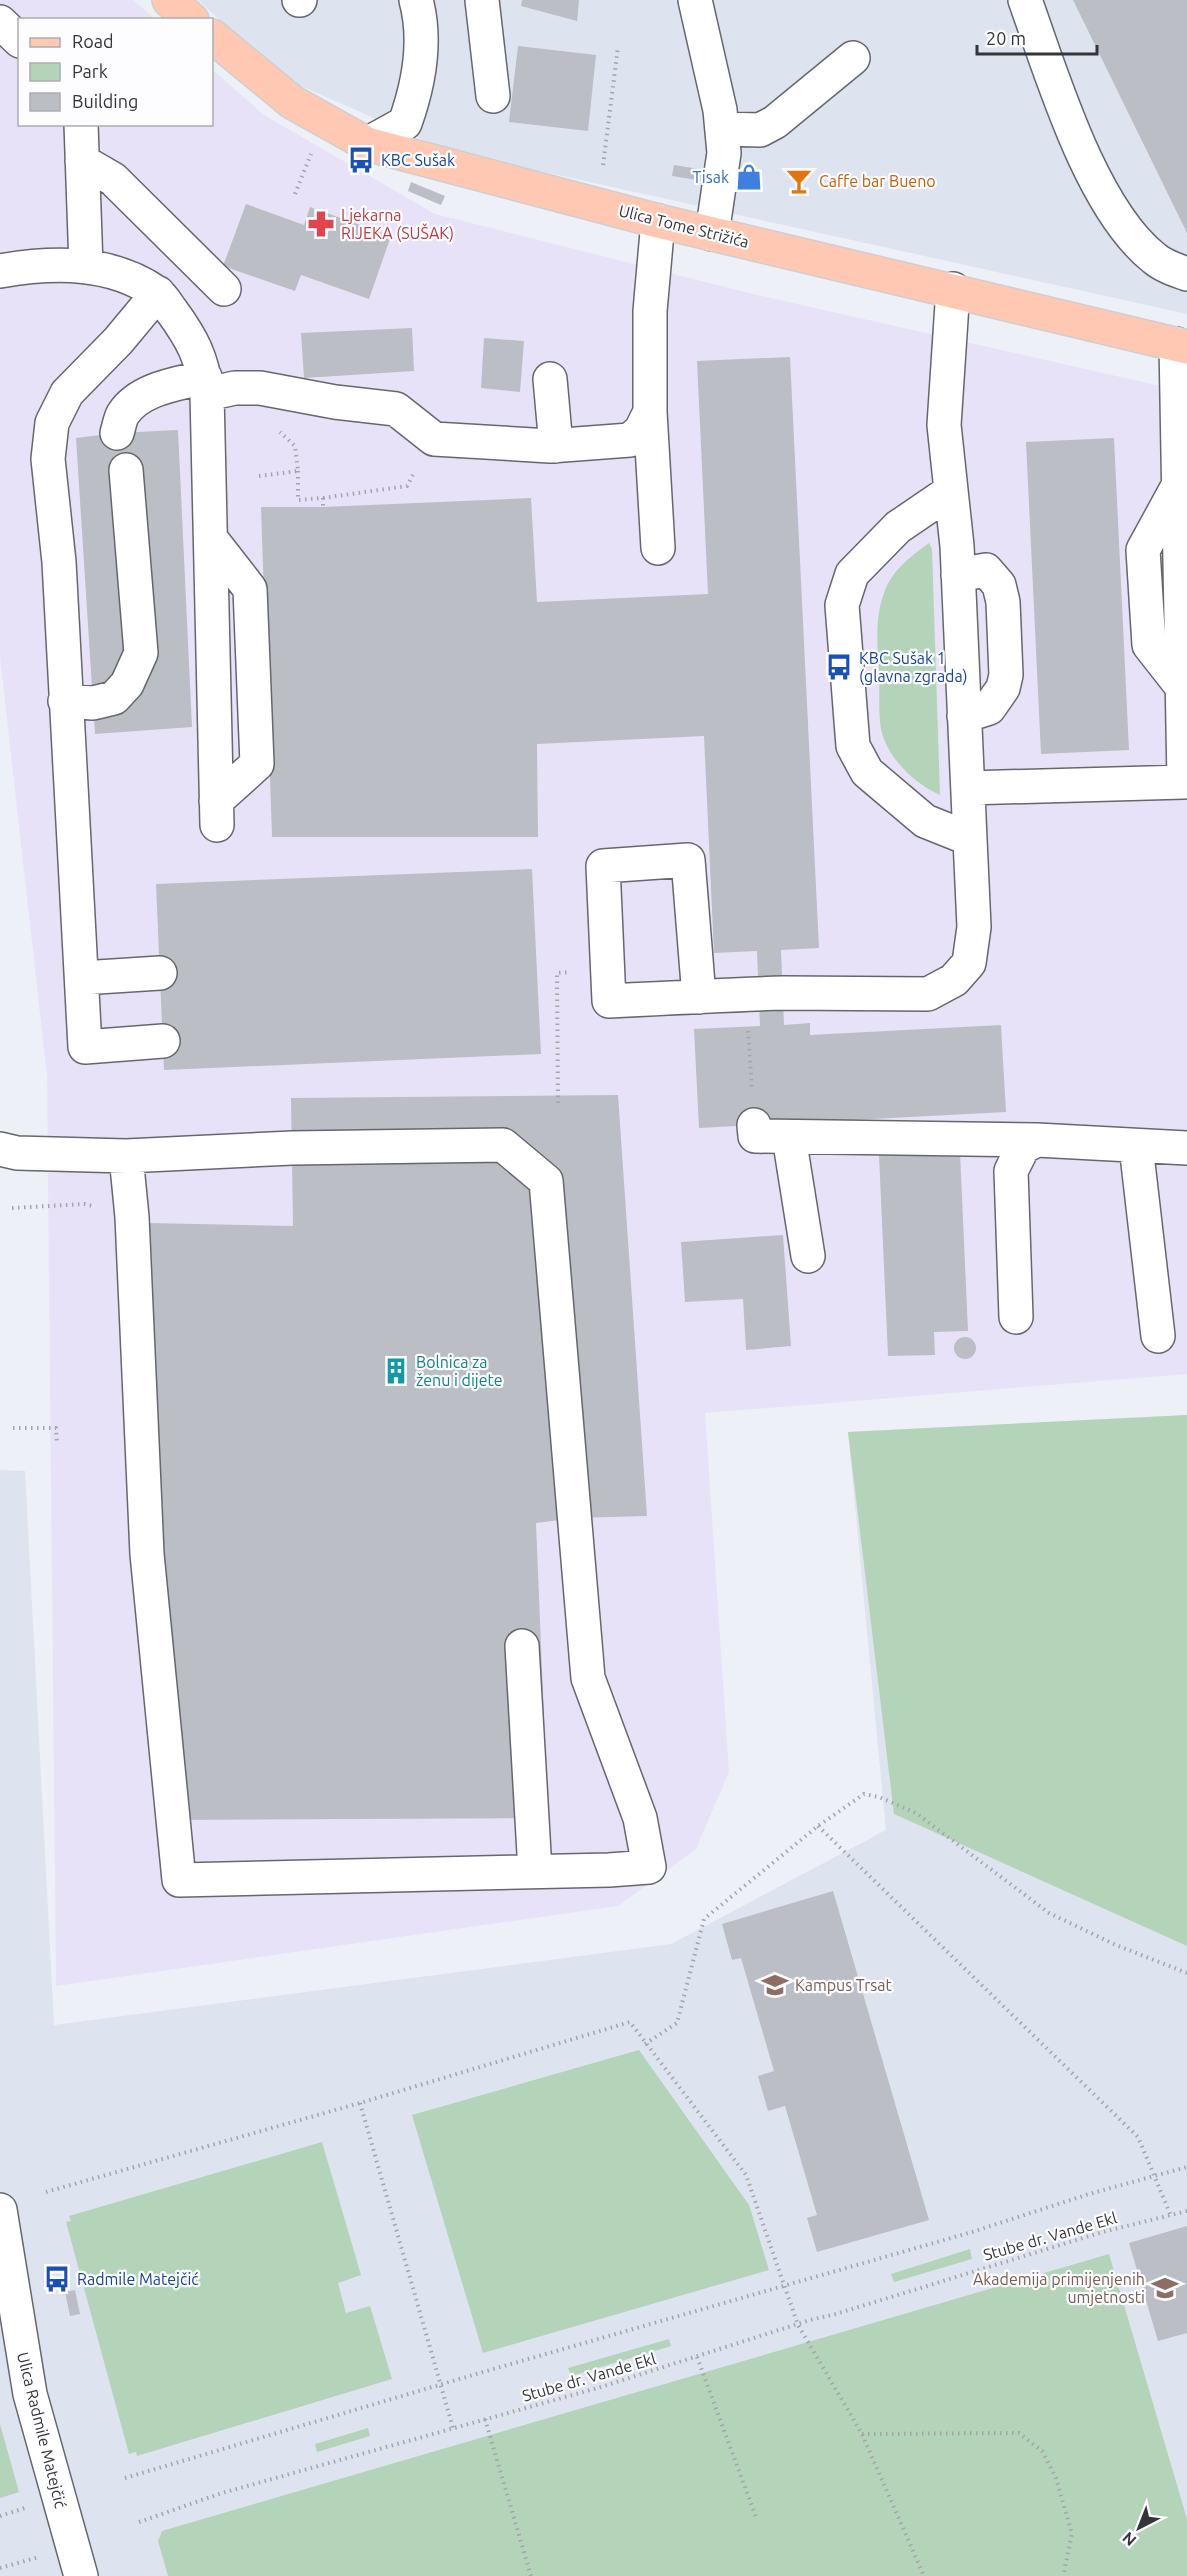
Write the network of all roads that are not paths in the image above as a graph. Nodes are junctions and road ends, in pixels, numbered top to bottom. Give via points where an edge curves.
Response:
1 (169, 0) edge
2 (416, 0) edge
3 (482, 0) edge
4 (695, 0) edge
5 (1025, 0) edge
6 (190, 18) edge
7 (0, 22) edge
8 (213, 37) edge
9 (18, 39) edge
10 (853, 58) dead end
11 (493, 96) dead end
12 (81, 126) edge
13 (722, 129) junction
14 (367, 144) junction
15 (82, 161) junction
16 (658, 221) junction
17 (712, 234) junction
18 (86, 266) junction
19 (0, 272) edge
20 (1187, 274) edge
21 (224, 289) dead end
22 (953, 289) junction
23 (158, 293) junction
24 (1181, 345) edge
25 (550, 379) dead end
26 (206, 385) junction
27 (650, 412) junction
28 (117, 433) dead end
29 (556, 446) junction
30 (126, 470) dead end
31 (951, 491) junction
32 (658, 548) dead end
33 (958, 575) junction
34 (65, 701) junction
35 (964, 716) junction
36 (1185, 782) edge
37 (968, 788) junction
38 (216, 813) dead end
39 (970, 839) junction
40 (160, 973) dead end
41 (82, 978) junction
42 (699, 997) junction
43 (163, 1041) dead end
44 (754, 1125) road end
45 (789, 1137) junction
46 (1037, 1140) junction
47 (1136, 1146) junction
48 (1187, 1148) edge
49 (0, 1149) edge
50 (126, 1156) junction
51 (808, 1256) dead end
52 (1016, 1317) dead end
53 (1158, 1336) dead end
54 (522, 1646) dead end
55 (535, 1871) junction
56 (0, 2210) edge
57 (12, 2363) edge
58 (81, 2576) edge

1 - 6 main road
2 - 14 street via 421,59 405,123
3 - 11 street
4 - 13 street
5 - 20 street via 1072,130 1105,194 1122,222 1154,259
7 - 9 street
8 - 14 main road, Ulica Tome Strižića via 292,102
10 - 13 street via 775,122 760,130
12 - 15 street
13 - 17 street via 724,153
14 - 16 main road, Ulica Tome Strižića
15 - 18 street
15 - 21 street via 113,179
16 - 17 main road, Ulica Tome Strižića
16 - 27 street via 650,311
17 - 22 main road, Ulica Tome Strižića
18 - 19 street via 36,265
18 - 23 street via 132,279
22 - 24 main road, Ulica Tome Strižića
22 - 31 street via 944,425
23 - 26 street via 192,338
23 - 34 street via 67,393 52,423 48,459 71,562
24 - 36 street via 1179,484
25 - 29 street
26 - 28 street via 157,389 137,400 123,415
26 - 29 street via 260,388 396,409 434,439
26 - 38 street
27 - 29 street via 630,440
27 - 32 street
30 - 34 street via 141,652 127,684 114,698 93,703
31 - 33 street
31 - 39 street via 898,527 852,574 842,605 853,746 862,763 867,772 925,821
33 - 35 street
33 - 35 street via 986,570 999,585 1003,602 1003,688 989,708
34 - 41 street
35 - 37 street
36 - 37 street
37 - 39 street
39 - 42 street via 972,947 969,963 954,980 928,994
40 - 41 street
41 - 43 street via 85,1047
42 - 42 street via 688,860 603,866 609,1001
44 - 45 street via 755,1136
45 - 46 street
45 - 51 street
46 - 47 street
46 - 52 street via 1023,1147 1011,1171
47 - 48 street
47 - 53 street
49 - 50 street via 17,1153
50 - 55 street via 147,1554 178,1880
50 - 55 street via 292,1148 503,1145 546,1181 588,1678 640,1818 649,1866
54 - 55 street
56 - 57 street, Ulica Radmile Matejčić
57 - 58 street, Ulica Radmile Matejčić via 30,2394

